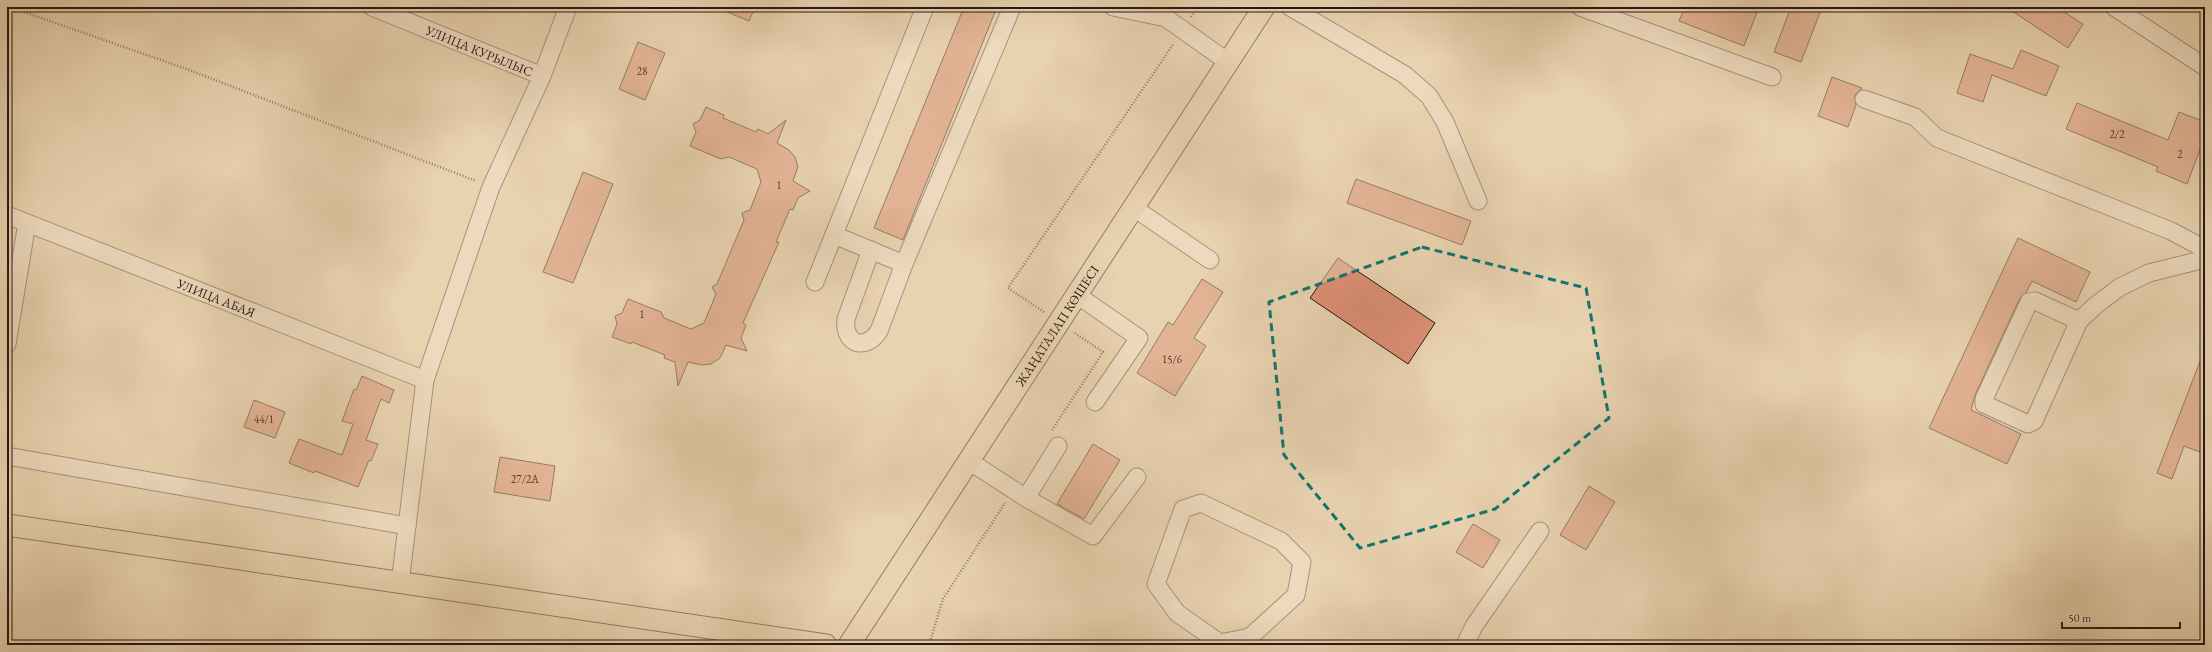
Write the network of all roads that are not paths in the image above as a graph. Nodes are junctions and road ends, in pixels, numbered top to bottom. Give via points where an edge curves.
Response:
1 (372, 7) edge
2 (568, 7) edge
3 (925, 7) edge
4 (1012, 7) edge
5 (1113, 7) edge
6 (1264, 7) edge
7 (1290, 7) edge
8 (1580, 7) edge
9 (2114, 7) edge
10 (1168, 13) edge
11 (1228, 62) junction
12 (2205, 67) edge
13 (542, 76) junction
14 (1772, 77) dead end
15 (1864, 99) dead end
16 (1478, 201) dead end
17 (1134, 208) junction
18 (7, 215) edge
19 (27, 223) junction
20 (834, 235) junction
21 (2205, 249) edge
22 (871, 250) junction
23 (2205, 259) edge
24 (1210, 260) dead end
25 (904, 264) junction
26 (815, 282) dead end
27 (1077, 295) junction
28 (2080, 321) junction
29 (7, 344) edge
30 (425, 380) junction
31 (1095, 402) dead end
32 (1058, 446) dead end
33 (7, 456) edge
34 (969, 461) junction
35 (1137, 477) dead end
36 (1026, 498) junction
37 (7, 525) edge
38 (407, 526) junction
39 (1540, 531) dead end
40 (400, 583) junction
41 (1220, 644) edge
42 (826, 645) edge
43 (849, 645) edge
44 (1464, 645) edge

1 - 13 street, УЛИЦА КУРЫЛЫС
2 - 13 street
3 - 20 street
4 - 25 street
5 - 10 street
6 - 11 main road, ЖАҢАТАЛАП КӨШЕСІ
7 - 16 street via 1405,75 1429,96 1445,122
8 - 14 street
9 - 12 street
10 - 11 street
11 - 17 main road, ЖАҢАТАЛАП КӨШЕСІ
13 - 30 street via 491,187
15 - 21 street via 1915,117 1937,138 2171,231
17 - 24 street
17 - 27 main road, ЖАҢАТАЛАП КӨШЕСІ
18 - 19 street, УЛИЦА АБАЯ
19 - 29 street
19 - 30 street, УЛИЦА АБАЯ
20 - 22 street
20 - 26 street
22 - 25 street
22 - 25 street via 844,329 848,338 855,342 874,339
23 - 28 street via 2149,273 2120,288 2096,305
27 - 31 street via 1139,338
27 - 34 main road, ЖАҢАТАЛАП КӨШЕСІ
28 - 28 street via 2035,301 2029,302 1984,399 1984,404 2028,424 2034,421
30 - 38 street
32 - 36 street
33 - 38 street
34 - 36 street
34 - 43 main road, ЖАҢАТАЛАП КӨШЕСІ
35 - 36 street via 1093,536
37 - 40 main road
38 - 40 street
39 - 44 street via 1474,626
40 - 42 main road
41 - 41 street via 1177,613 1156,584 1183,509 1201,503 1281,541 1302,562 1296,595 1250,637

